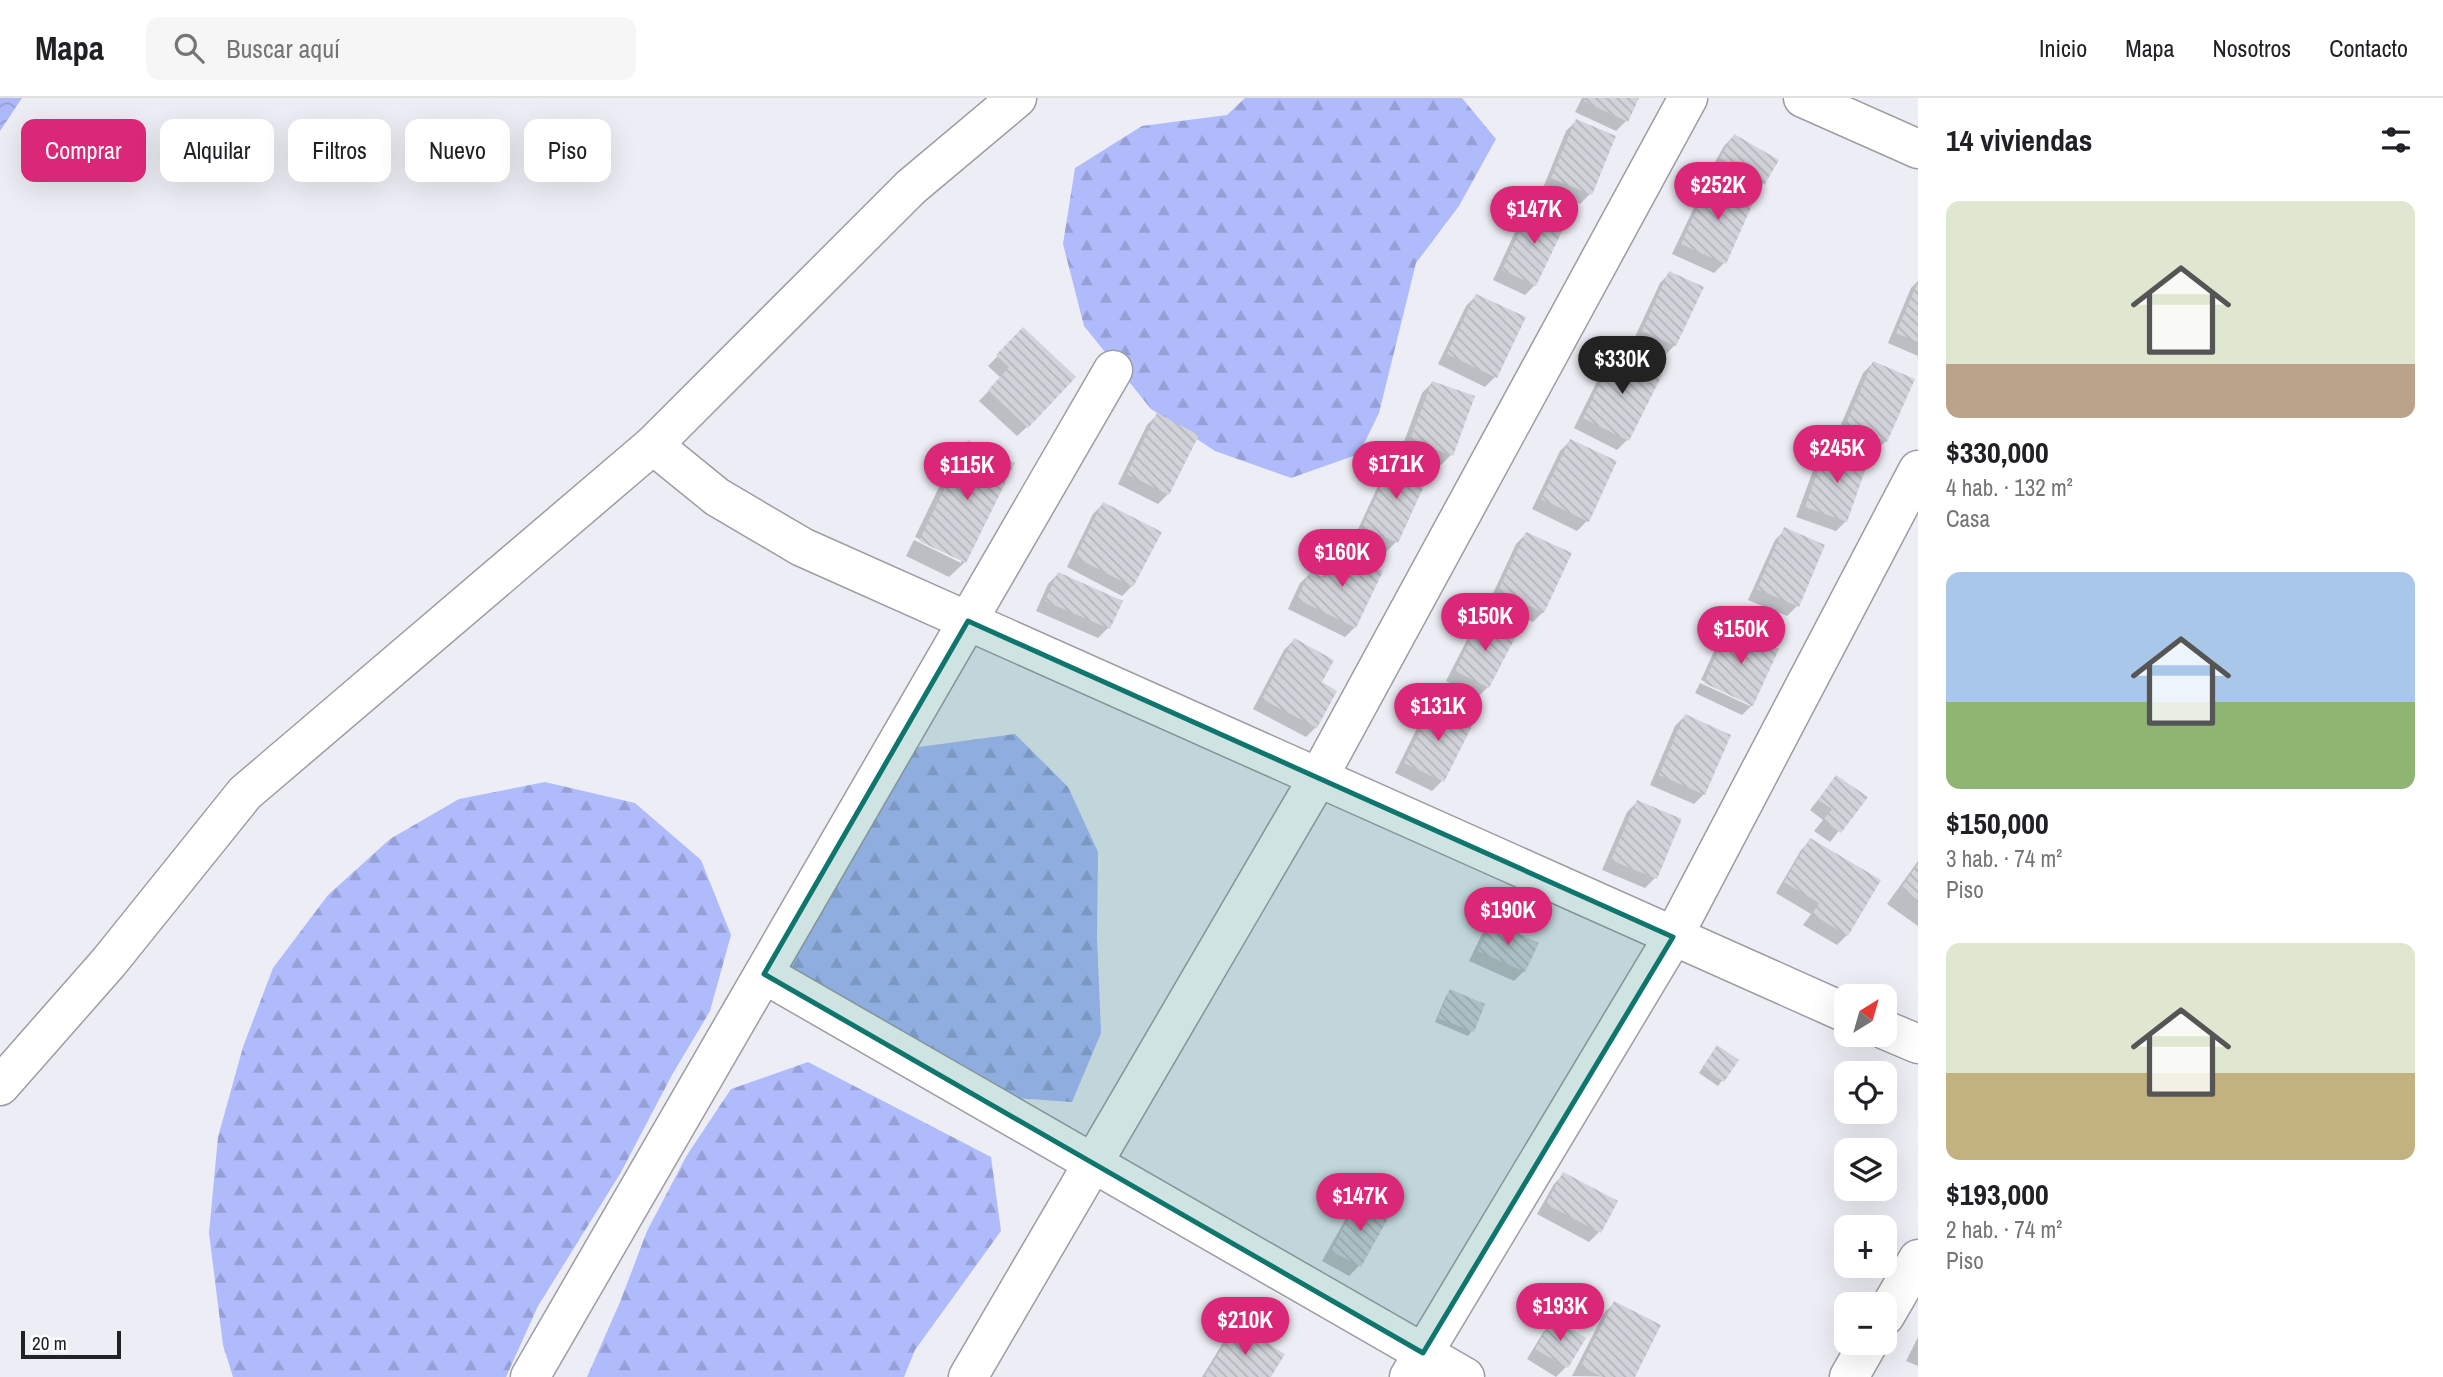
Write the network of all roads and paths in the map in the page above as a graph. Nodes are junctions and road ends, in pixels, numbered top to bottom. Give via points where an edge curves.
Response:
1 (1017, 98) edge
2 (1688, 98) edge
3 (1803, 98) edge
4 (1918, 149) edge
5 (1114, 370) dead end
6 (653, 444) junction
7 (1918, 470) edge
8 (968, 621) junction
9 (1318, 778) junction
10 (1673, 937) junction
11 (764, 974) junction
12 (1834, 1008) edge
13 (1897, 1035) edge
14 (1918, 1044) edge
15 (0, 1087) edge
16 (1093, 1163) junction
17 (1918, 1259) edge
18 (1897, 1295) edge
19 (1862, 1355) edge
20 (1416, 1365) edge
21 (530, 1377) edge
22 (968, 1377) edge
23 (1465, 1377) edge
24 (1849, 1377) edge

1 - 6 street via 911,187
2 - 9 street
3 - 4 street
5 - 8 street
6 - 8 street via 717,496 802,547
6 - 15 street via 245,793 109,962
7 - 10 street
8 - 9 street
8 - 11 street
9 - 10 street
9 - 16 street
10 - 12 street
10 - 20 street
11 - 16 street
11 - 21 street
13 - 14 street
16 - 20 street
16 - 22 street
17 - 18 street
19 - 24 street
20 - 23 street

